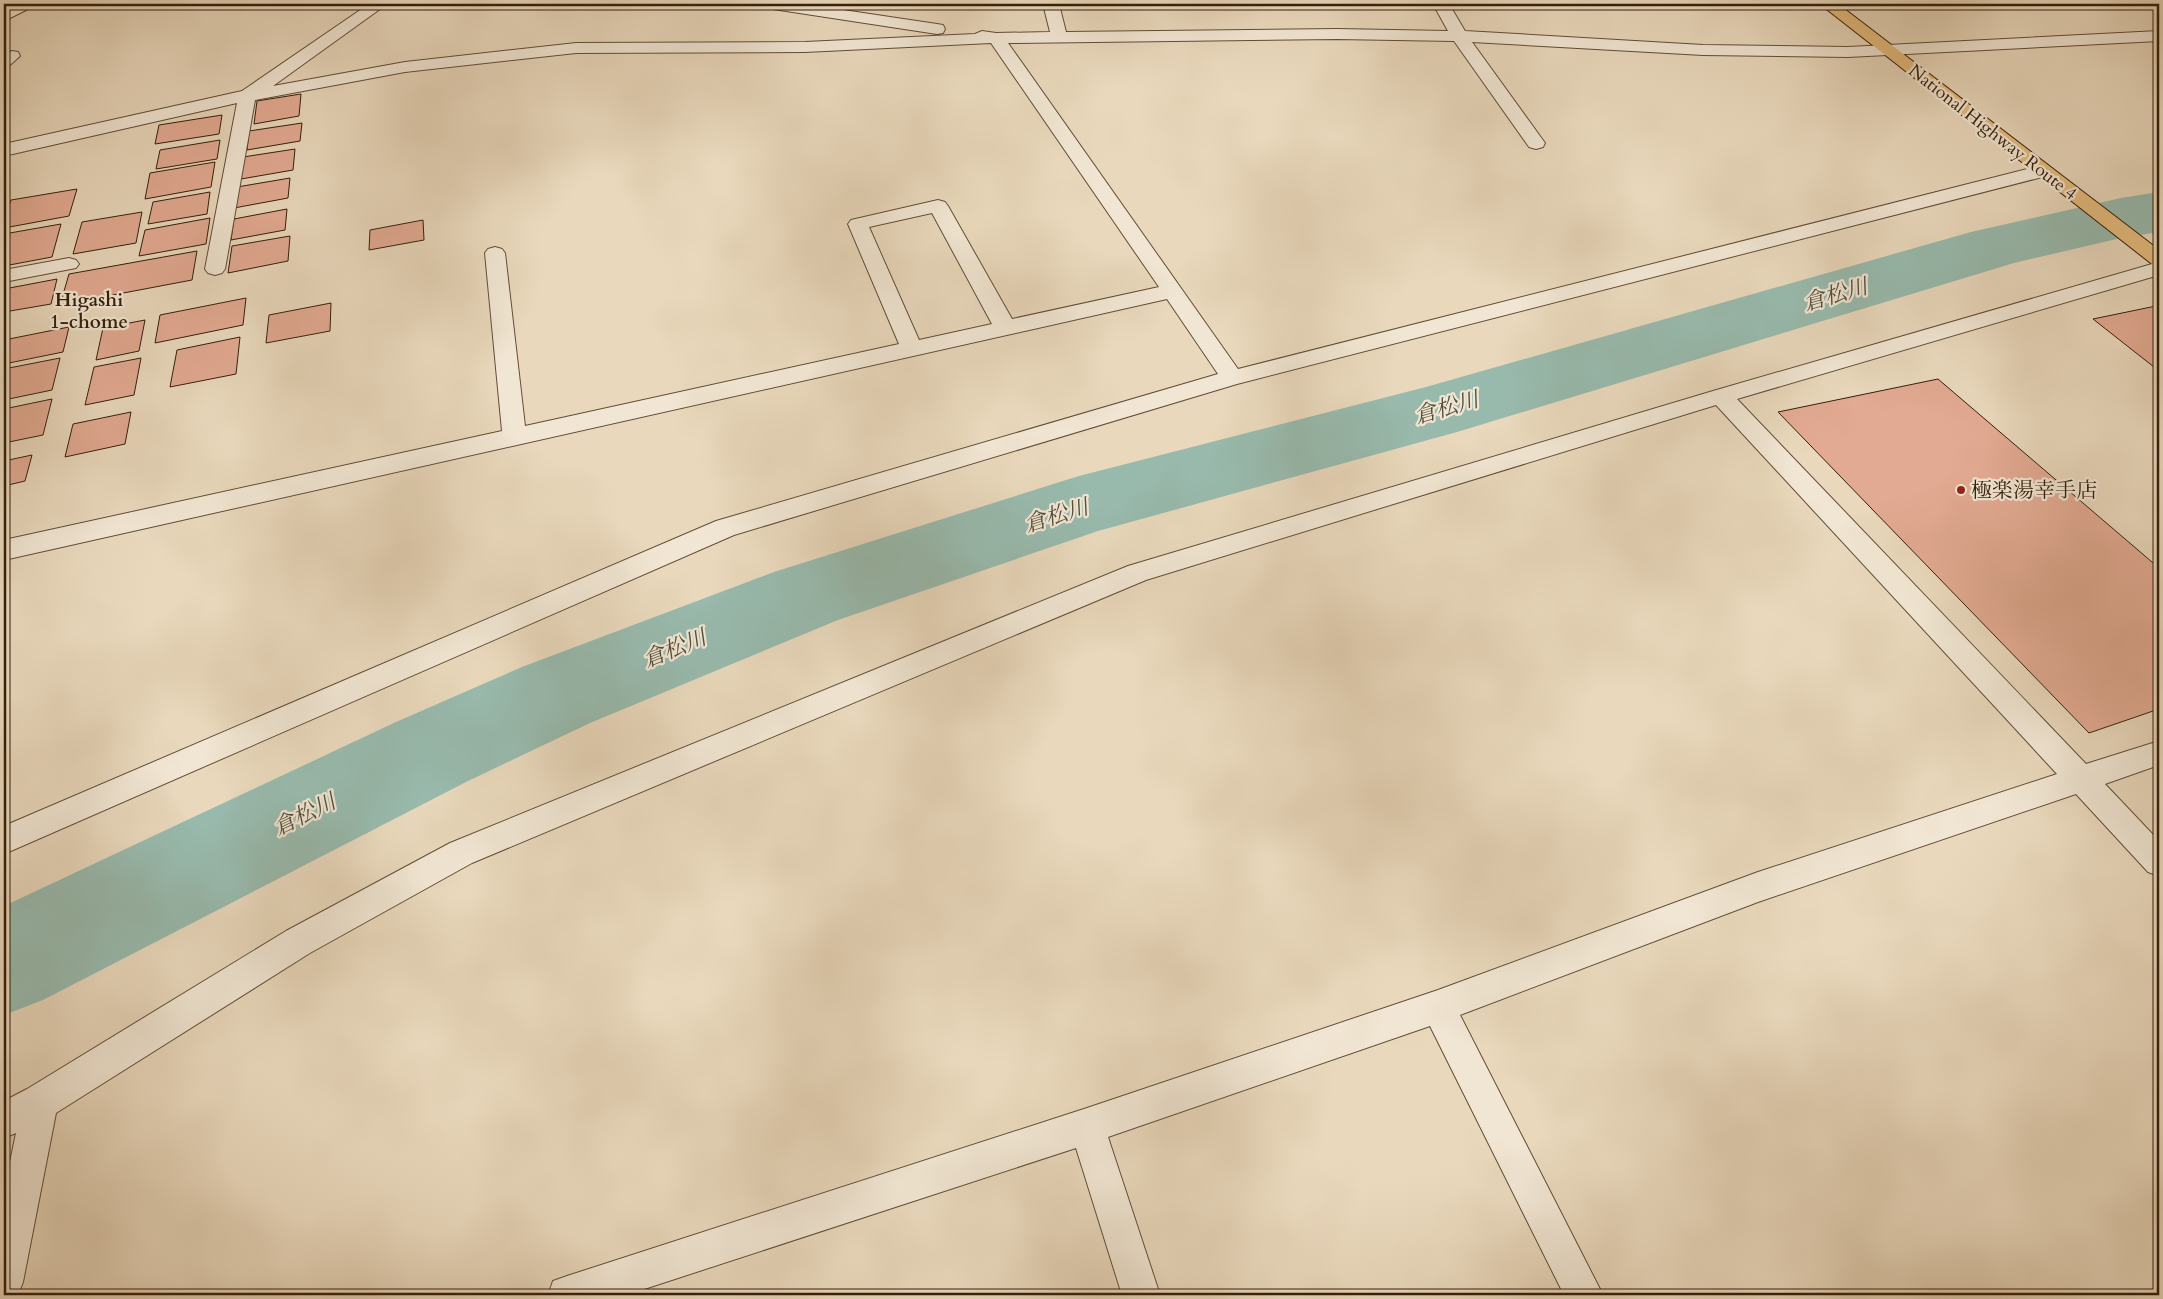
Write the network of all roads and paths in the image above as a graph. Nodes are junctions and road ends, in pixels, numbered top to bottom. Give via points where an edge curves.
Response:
1 (26, 4) edge
2 (379, 4) edge
3 (773, 4) edge
4 (1051, 4) edge
5 (1441, 4) edge
6 (1828, 4) edge
7 (802, 6) edge
8 (4, 16) edge
9 (1459, 36) junction
10 (2159, 36) edge
11 (1059, 37) junction
12 (996, 38) junction
13 (1889, 51) junction
14 (247, 96) junction
15 (1536, 142) dead end
16 (4, 150) edge
17 (2043, 171) junction
18 (495, 253) dead end
19 (2159, 260) edge
20 (70, 264) dead end
21 (2159, 268) edge
22 (216, 270) dead end
23 (4, 276) edge
24 (1171, 291) junction
25 (1005, 328) junction
26 (912, 348) junction
27 (1232, 378) junction
28 (1720, 396) junction
29 (514, 436) junction
30 (4, 550) edge
31 (2159, 753) edge
32 (2080, 778) junction
33 (4, 840) edge
34 (2159, 862) edge
35 (1438, 1007) junction
36 (40, 1102) junction
37 (4, 1120) edge
38 (1086, 1126) junction
39 (4, 1282) edge
40 (567, 1295) edge
41 (1141, 1295) edge
42 (1584, 1295) edge

1 - 8 street
2 - 14 street
3 - 7 street
4 - 11 street
5 - 9 street
6 - 13 highway, National Highway Route 4
7 - 12 street via 888,15
9 - 11 street
9 - 13 street via 1703,50
9 - 15 street
10 - 13 street
11 - 12 street
12 - 14 street via 805,47 576,48 405,67
12 - 24 street
13 - 17 highway, National Highway Route 4
14 - 16 street
14 - 22 street
17 - 19 highway, National Highway Route 4
17 - 27 street
18 - 29 street
20 - 23 street
21 - 28 street
24 - 25 street
24 - 27 street
25 - 26 street
25 - 26 street via 938,206 858,224
26 - 29 street
27 - 33 street via 725,528
28 - 32 street
28 - 36 street via 1137,573 461,853 298,942
29 - 30 street
31 - 32 street
32 - 34 street
32 - 35 street via 1758,887
35 - 38 street
35 - 42 street
36 - 37 street
36 - 39 street
38 - 40 street
38 - 41 street

